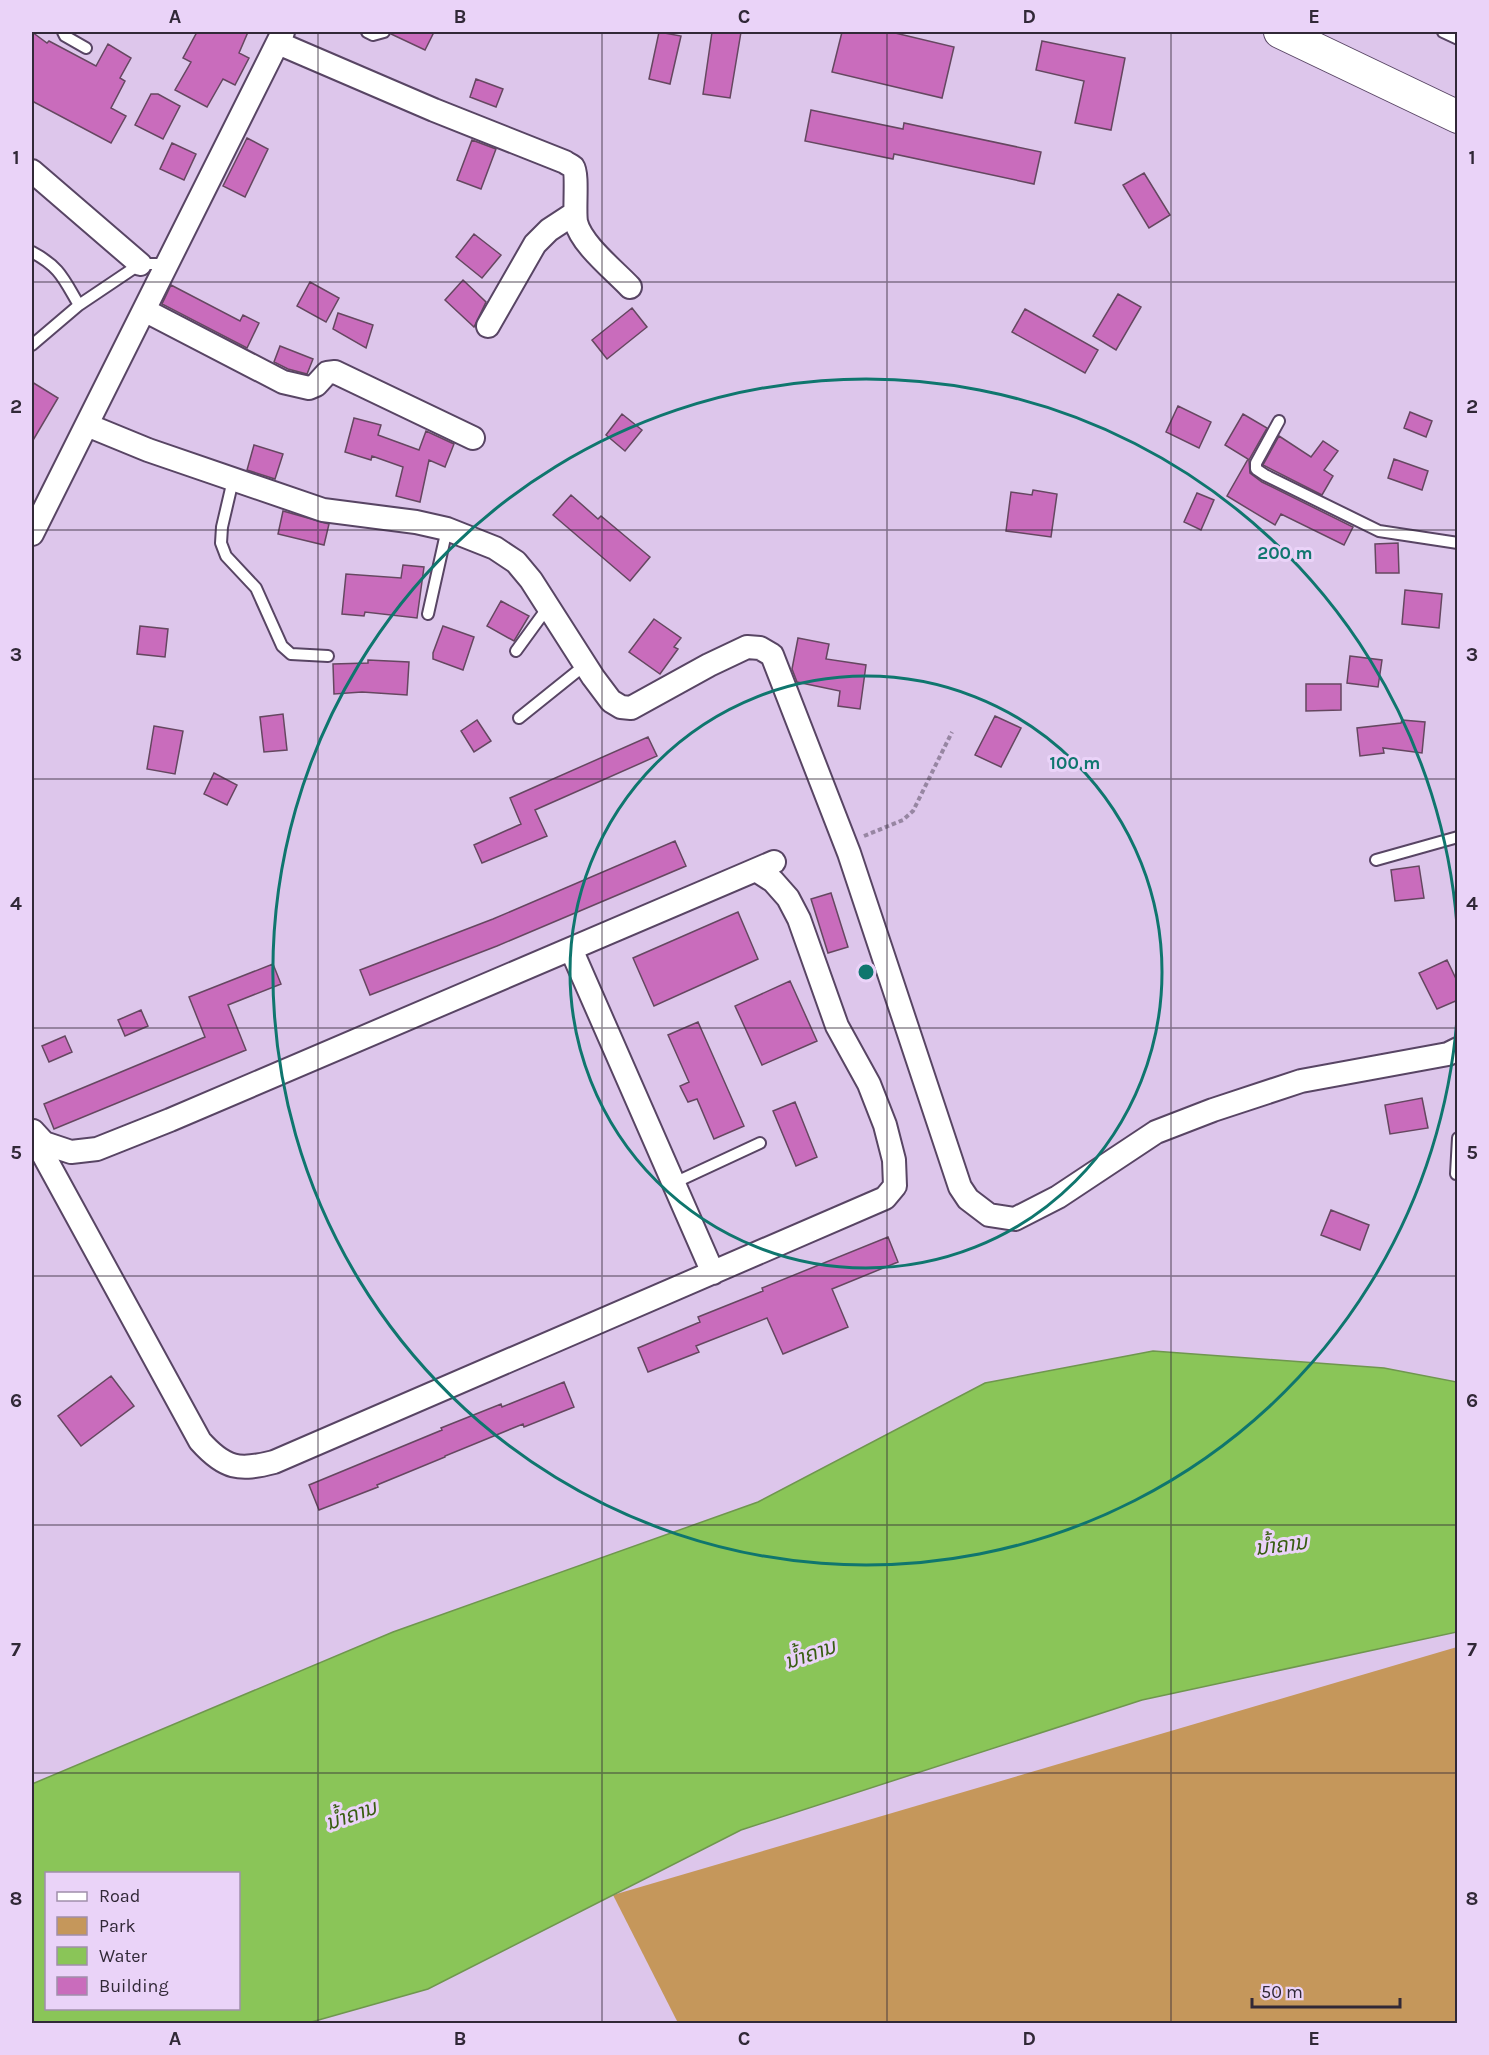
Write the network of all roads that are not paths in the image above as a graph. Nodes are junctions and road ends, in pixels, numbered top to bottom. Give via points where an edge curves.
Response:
1 (63, 32) edge
2 (367, 32) edge
3 (384, 32) edge
4 (1280, 32) edge
5 (1443, 32) edge
6 (280, 37) edge
7 (1458, 39) edge
8 (86, 48) dead end
9 (1458, 117) edge
10 (32, 171) edge
11 (575, 213) junction
12 (32, 252) edge
13 (140, 264) junction
14 (166, 264) junction
15 (630, 287) dead end
16 (79, 305) junction
17 (144, 310) junction
18 (489, 326) dead end
19 (32, 345) edge
20 (1279, 421) dead end
21 (87, 424) junction
22 (473, 438) dead end
23 (233, 480) junction
24 (447, 529) junction
25 (32, 534) edge
26 (1458, 543) edge
27 (548, 607) junction
28 (428, 614) dead end
29 (516, 651) dead end
30 (328, 656) dead end
31 (585, 665) junction
32 (519, 718) dead end
33 (1458, 837) edge
34 (1376, 860) dead end
35 (571, 949) junction
36 (1458, 1049) edge
37 (32, 1132) edge
38 (1458, 1138) edge
39 (760, 1143) dead end
40 (1456, 1174) dead end
41 (674, 1183) junction
42 (713, 1272) junction

1 - 8 lane
2 - 3 lane
4 - 9 street
5 - 7 lane
6 - 11 street via 434,110 572,166 576,175
6 - 14 street
10 - 13 street
11 - 15 street via 585,240
11 - 18 street via 535,244
12 - 16 lane via 51,262
13 - 14 lane
13 - 16 lane
14 - 17 street
16 - 19 lane
17 - 21 street
17 - 22 street via 283,382 309,388 327,373 335,372
20 - 26 lane via 1256,469 1379,531
21 - 23 street
21 - 25 street
23 - 24 street via 323,510
23 - 30 lane via 222,527 221,543 226,556 256,588 282,646 291,654
24 - 27 street via 495,548 516,562
24 - 28 lane
27 - 29 lane
27 - 31 street
31 - 32 lane
31 - 36 street via 611,701 631,708 747,647 760,648 772,655 845,843 960,1187 968,1199 989,1215 1015,1219 1058,1197 1156,1132 1213,1110 1300,1081
33 - 34 lane
35 - 37 street via 97,1149 71,1152 44,1143
35 - 41 street
35 - 42 street via 765,866 799,919 837,1026 869,1084 885,1125 894,1160 895,1186 885,1198
37 - 42 street via 200,1441 214,1457 234,1467 274,1462
38 - 40 lane
39 - 41 lane
41 - 42 street

